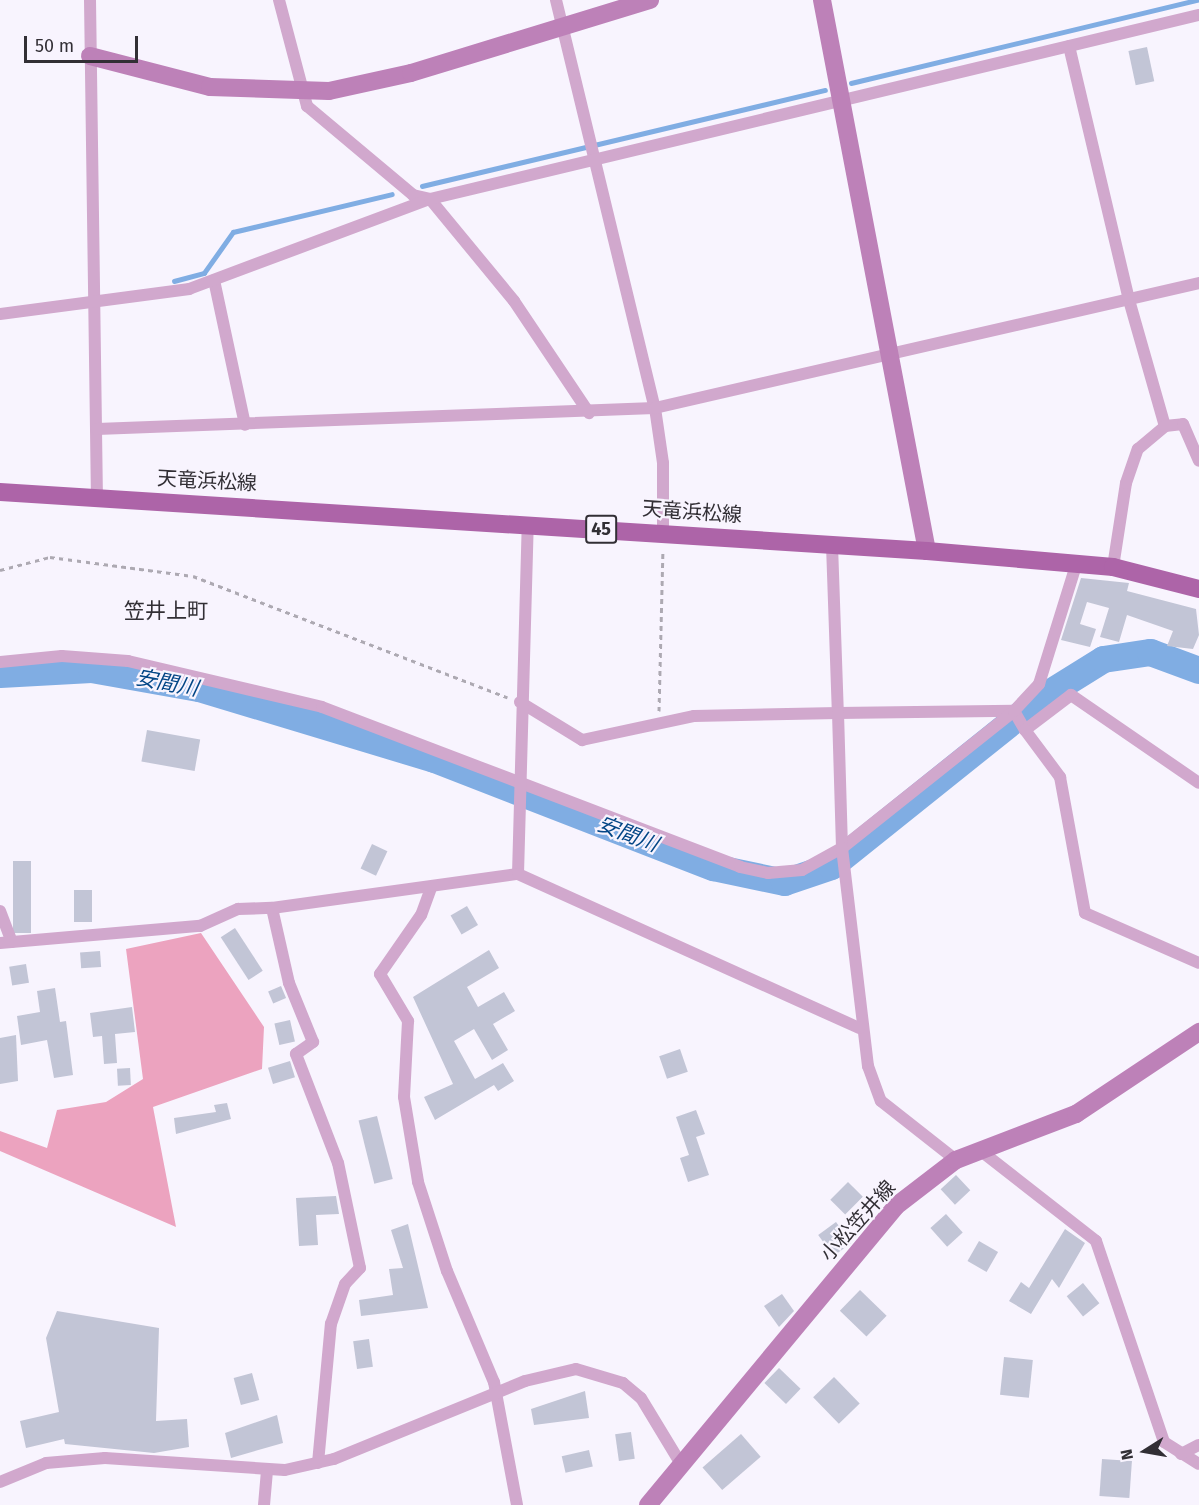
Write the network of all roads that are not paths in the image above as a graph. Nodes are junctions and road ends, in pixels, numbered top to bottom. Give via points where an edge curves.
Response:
1 (90, 0) edge
2 (279, 0) edge
3 (556, 0) edge
4 (650, 0) edge
5 (822, 0) edge
6 (1199, 15) edge
7 (563, 27) junction
8 (1069, 46) junction
9 (90, 56) junction
10 (303, 91) junction
11 (840, 100) junction
12 (594, 155) junction
13 (430, 199) junction
14 (214, 280) junction
15 (1199, 284) edge
16 (1129, 300) junction
17 (96, 304) junction
18 (0, 314) edge
19 (892, 354) junction
20 (655, 408) junction
21 (589, 413) junction
22 (245, 425) junction
23 (1165, 426) junction
24 (98, 429) junction
25 (1199, 461) edge
26 (0, 492) edge
27 (97, 497) junction
28 (528, 525) junction
29 (663, 532) junction
30 (832, 545) junction
31 (927, 551) junction
32 (1076, 565) junction
33 (1113, 567) junction
34 (1199, 590) edge
35 (0, 662) edge
36 (520, 702) junction
37 (838, 713) junction
38 (1019, 719) junction
39 (1199, 783) edge
40 (518, 788) junction
41 (842, 849) junction
42 (518, 873) junction
43 (431, 888) junction
44 (272, 908) junction
45 (0, 911) edge
46 (6, 943) edge
47 (1199, 963) edge
48 (859, 1028) junction
49 (1197, 1037) edge
50 (981, 1151) junction
51 (956, 1160) junction
52 (494, 1395) junction
53 (1199, 1445) edge
54 (1181, 1454) junction
55 (318, 1463) junction
56 (681, 1464) junction
57 (1199, 1464) edge
58 (267, 1469) junction
59 (0, 1482) edge
60 (264, 1505) edge
61 (517, 1505) edge
62 (648, 1505) edge

1 - 9 street
2 - 10 street
3 - 7 street
4 - 7 street
5 - 11 street
6 - 8 street
7 - 10 street via 373,84
7 - 12 street
8 - 11 street
8 - 16 street
9 - 10 street via 210,87
9 - 17 street
10 - 13 street via 308,106 413,195
11 - 12 street
11 - 19 street
12 - 13 street
12 - 20 street
13 - 14 street
13 - 21 street via 514,302
14 - 17 street
14 - 22 street
15 - 16 street
16 - 19 street
16 - 23 street
17 - 18 street
17 - 24 street
19 - 20 street
19 - 31 street
20 - 21 street
20 - 29 street via 663,463
21 - 22 street
22 - 24 street
23 - 25 street via 1183,424
23 - 33 street via 1138,449 1126,483
24 - 27 street
26 - 27 main road, 天竜浜松線 / 45
27 - 28 main road, 天竜浜松線 / 45
28 - 29 main road, 天竜浜松線 / 45
28 - 36 street
29 - 30 main road, 天竜浜松線 / 45
30 - 31 main road, 天竜浜松線 / 45
30 - 37 street
31 - 32 main road, 天竜浜松線 / 45
32 - 33 main road, 天竜浜松線 / 45
32 - 38 street via 1039,684
33 - 34 main road, 天竜浜松線 / 45
35 - 40 street via 62,656 128,661 322,707
36 - 37 street via 582,740 694,716
36 - 40 street
37 - 38 street
37 - 41 street
38 - 39 street via 1071,694
38 - 41 street
38 - 47 street via 1060,777 1085,913
40 - 41 street via 749,869 802,870
40 - 42 street
41 - 48 street
42 - 43 street
42 - 48 street
43 - 44 street
43 - 52 street via 421,915 380,974 408,1021 411,1036 404,1097 421,1193 447,1272 478,1335
44 - 46 street via 238,909 200,926
44 - 55 street via 289,983 313,1042 296,1054 339,1163 360,1268 345,1284 331,1324
45 - 46 street
48 - 51 street via 875,1094
49 - 50 street, 小松笠井線 via 1076,1114
50 - 51 street, 小松笠井線
50 - 54 street via 1096,1241 1164,1442
51 - 56 street, 小松笠井線 via 896,1206
52 - 55 street
52 - 56 street via 553,1371 600,1373 641,1398
52 - 61 street
53 - 54 street
54 - 57 street
55 - 58 street
56 - 62 street, 小松笠井線
58 - 59 street via 105,1458 45,1463
58 - 60 street

